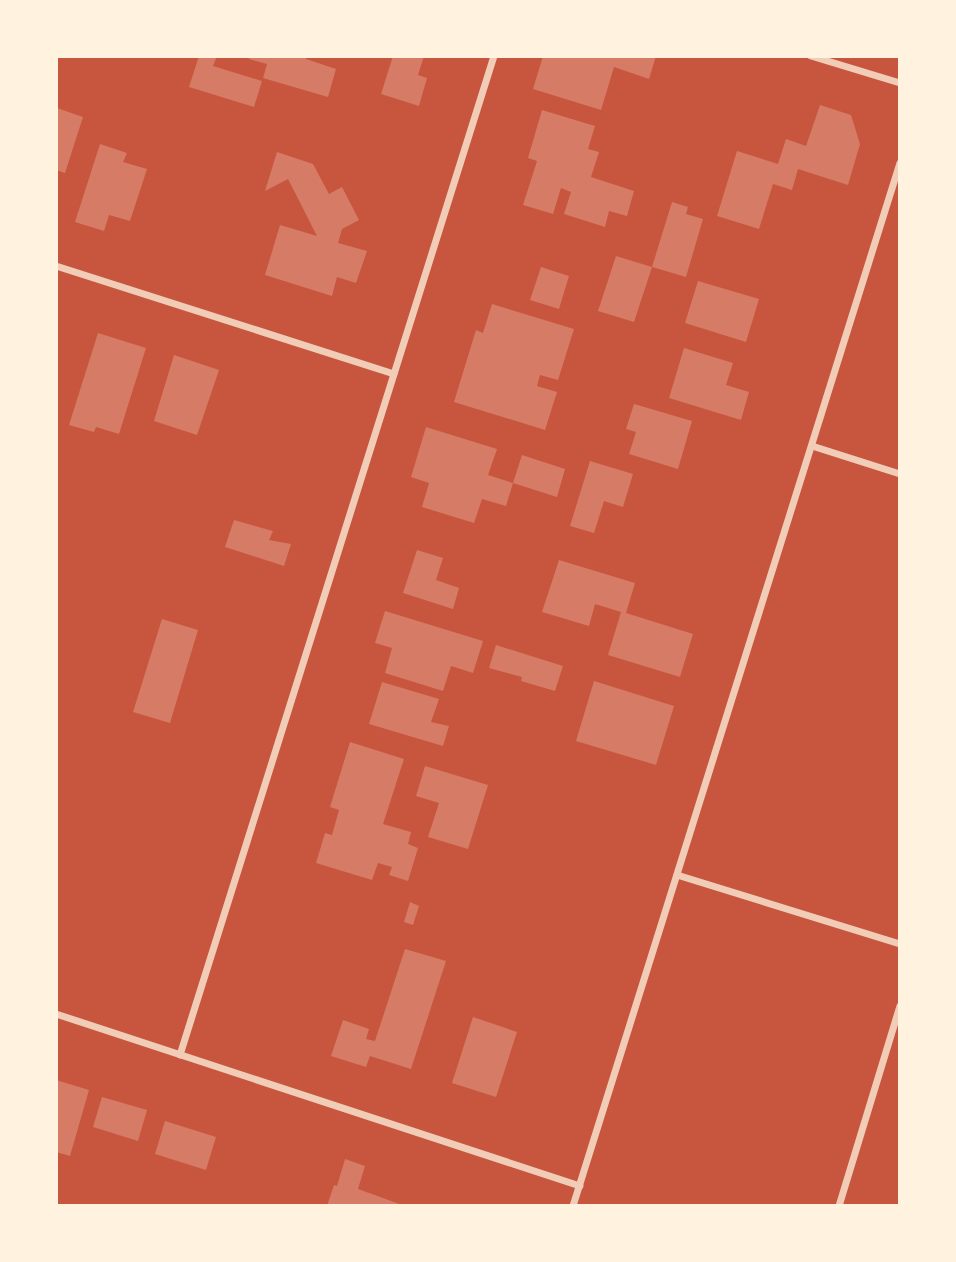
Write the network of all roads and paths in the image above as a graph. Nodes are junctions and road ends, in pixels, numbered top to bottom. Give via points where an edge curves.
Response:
1 (494, 56) edge
2 (811, 56) edge
3 (900, 83) edge
4 (900, 163) edge
5 (56, 267) edge
6 (394, 374) junction
7 (812, 446) junction
8 (900, 474) edge
9 (677, 875) junction
10 (900, 944) edge
11 (900, 1006) edge
12 (56, 1014) edge
13 (180, 1055) junction
14 (580, 1186) junction
15 (573, 1206) edge
16 (839, 1206) edge

1 - 6 street
2 - 3 street
4 - 7 street
5 - 6 street
6 - 13 street
7 - 8 street
7 - 9 street
9 - 10 street
9 - 14 street
11 - 16 street
12 - 13 street
13 - 14 street
14 - 15 street

